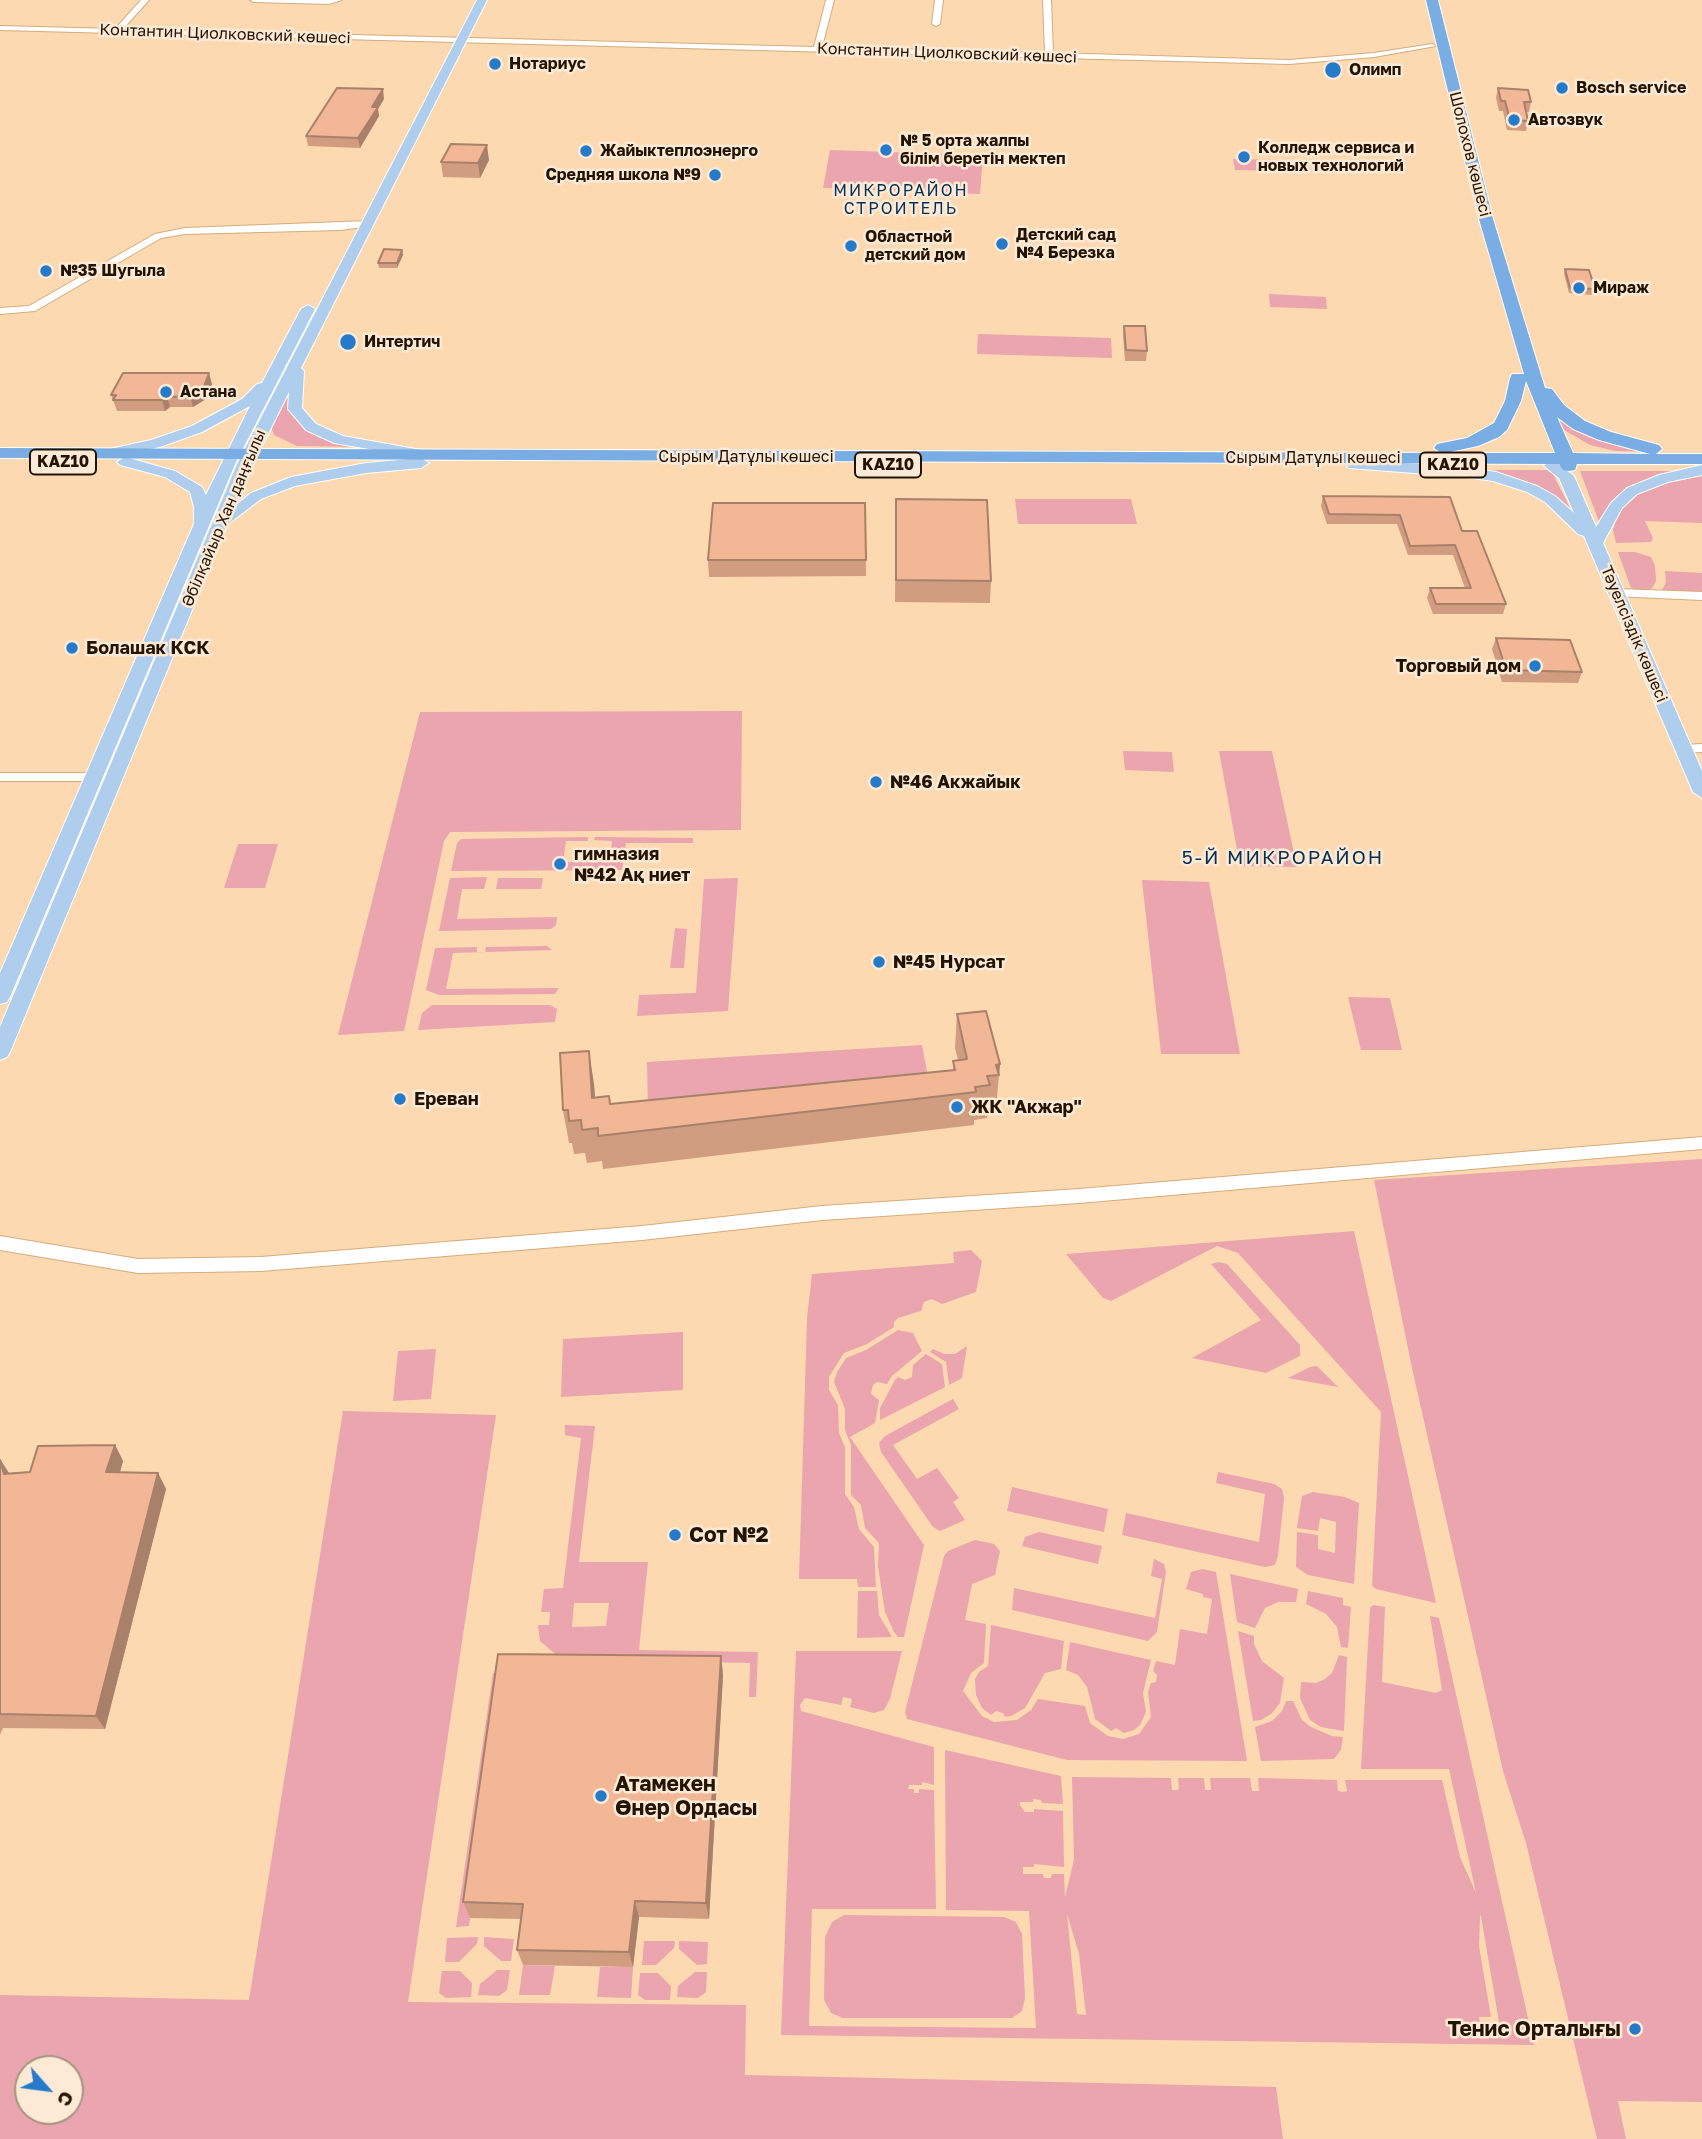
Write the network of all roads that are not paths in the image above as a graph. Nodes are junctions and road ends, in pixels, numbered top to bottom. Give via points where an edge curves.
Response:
1 (145, 0) edge
2 (254, 0) edge
3 (338, 0) edge
4 (470, 0) edge
5 (482, 0) edge
6 (830, 0) edge
7 (939, 0) edge
8 (1047, 0) edge
9 (1419, 0) edge
10 (1432, 0) edge
11 (936, 24) dead end
12 (0, 28) edge
13 (117, 31) junction
14 (455, 40) junction
15 (1438, 46) junction
16 (817, 50) junction
17 (1049, 56) junction
18 (368, 224) junction
19 (352, 226) junction
20 (0, 311) edge
21 (300, 355) junction
22 (271, 378) junction
23 (1526, 378) junction
24 (0, 453) edge
25 (117, 457) junction
26 (239, 458) junction
27 (422, 459) junction
28 (1702, 459) edge
29 (1353, 461) junction
30 (0, 462) edge
31 (1561, 465) junction
32 (1702, 469) edge
33 (207, 534) junction
34 (1595, 543) junction
35 (1617, 593) junction
36 (1702, 596) edge
37 (1702, 748) edge
38 (1684, 749) junction
39 (0, 777) edge
40 (94, 777) junction
41 (115, 777) junction
42 (1702, 792) edge
43 (0, 997) edge
44 (0, 1052) edge
45 (1702, 1143) edge
46 (0, 1243) edge

1 - 13 street
2 - 3 street
4 - 14 main road, Әбілқайыр Хан даңғылы
5 - 14 main road, Әбілқайыр Хан даңғылы
6 - 16 street
7 - 11 street
8 - 17 street
9 - 15 highway, Шолохов көшесі
10 - 15 highway, Шолохов көшесі
12 - 13 street, Контантин Циолковский көшесі
13 - 14 street, Контантин Циолковский көшесі
14 - 16 street, Константин Циолковский көшесі
14 - 18 main road, Әбілқайыр Хан даңғылы
14 - 19 main road, Әбілқайыр Хан даңғылы
15 - 17 street, Константин Циолковский көшесі via 1289,62
15 - 23 highway, Шолохов көшесі via 1521,336
15 - 23 highway, Шолохов көшесі via 1473,219 1503,323
16 - 17 street, Константин Циолковский көшесі
18 - 19 street
18 - 21 main road, Әбілқайыр Хан даңғылы
19 - 20 street via 186,231 158,236 31,309
19 - 22 main road, Әбілқайыр Хан даңғылы
21 - 26 main road, Әбілқайыр Хан даңғылы
21 - 27 main road via 295,408 311,427 346,442
22 - 25 main road via 247,402 197,429
22 - 26 main road, Әбілқайыр Хан даңғылы
23 - 28 highway via 1558,409 1593,432
23 - 29 highway via 1493,433 1455,447
23 - 31 highway
24 - 25 highway, Сырым Датұлы көшесі / KAZ10
25 - 26 highway, Сырым Датұлы көшесі / KAZ10
25 - 30 highway, Сырым Датұлы көшесі / KAZ10
25 - 33 main road via 159,470 197,490
26 - 27 highway, Сырым Датұлы көшесі / KAZ10
26 - 33 main road, Әбілқайыр Хан даңғылы
27 - 29 highway, Сырым Датұлы көшесі / KAZ10
27 - 33 main road via 291,482 243,504
28 - 31 highway, Сырым Датұлы көшесі / KAZ10
29 - 31 highway, Сырым Датұлы көшесі / KAZ10
29 - 34 main road via 1466,472 1514,483 1550,499
31 - 32 highway, Сырым Датұлы көшесі / KAZ10
31 - 34 main road, Тәуелсіздік көшесі
32 - 34 main road via 1632,491 1616,506
33 - 40 main road, Әбілқайыр Хан даңғылы
33 - 41 main road, Әбілқайыр Хан даңғылы
34 - 35 main road, Тәуелсіздік көшесі
35 - 36 street
35 - 38 main road, Тәуелсіздік көшесі
37 - 38 street
38 - 42 main road, Тәуелсіздік көшесі
39 - 40 street
40 - 41 street
40 - 43 main road, Әбілқайыр Хан даңғылы
41 - 44 main road, Әбілқайыр Хан даңғылы
45 - 46 street via 822,1213 642,1233 261,1264 138,1266

